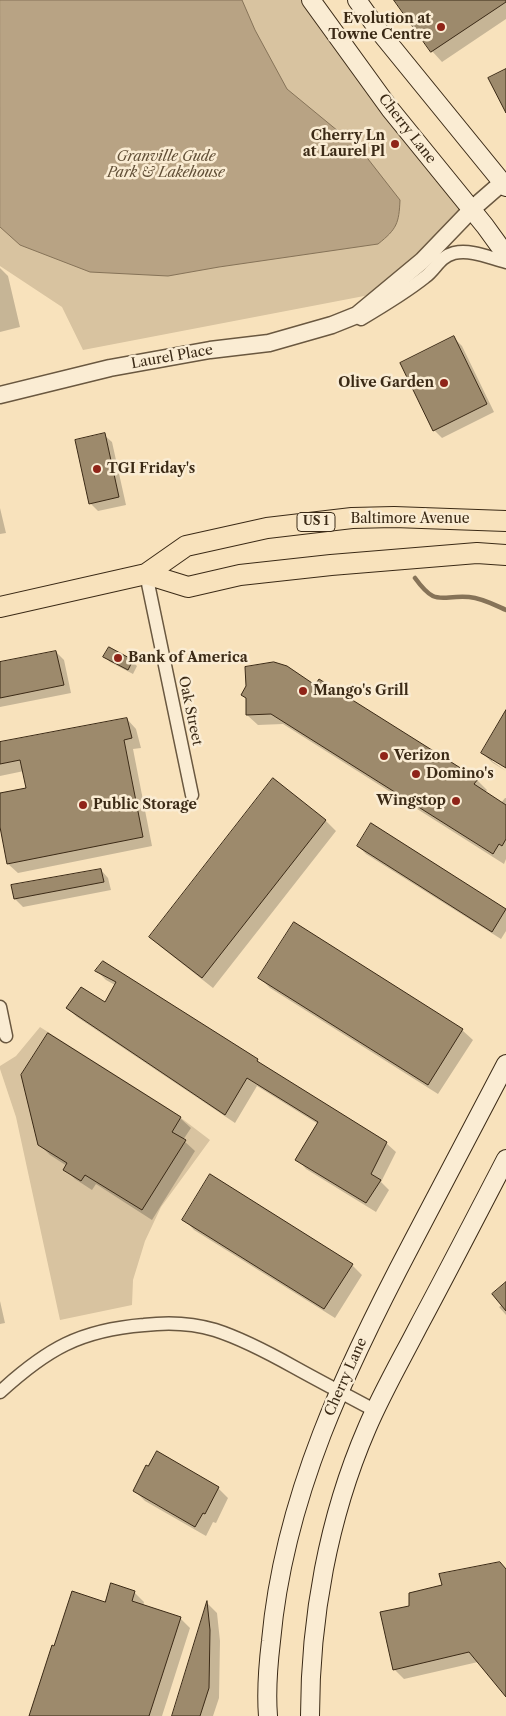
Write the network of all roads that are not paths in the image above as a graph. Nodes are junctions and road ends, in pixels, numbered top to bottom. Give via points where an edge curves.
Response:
1 (312, 0) edge
2 (357, 0) edge
3 (504, 185) edge
4 (472, 209) junction
5 (506, 255) edge
6 (506, 262) edge
7 (343, 320) junction
8 (0, 394) edge
9 (503, 520) edge
10 (477, 553) junction
11 (506, 554) edge
12 (506, 559) edge
13 (146, 574) junction
14 (0, 607) edge
15 (192, 795) dead end
16 (0, 1007) edge
17 (6, 1036) dead end
18 (506, 1064) edge
19 (506, 1158) edge
20 (339, 1391) junction
21 (0, 1392) edge
22 (374, 1410) junction
23 (268, 1716) edge
24 (310, 1716) edge

1 - 4 main road, Cherry Lane via 390,109
2 - 3 main road
3 - 4 street, Laurel Place
4 - 5 main road, Cherry Lane
4 - 7 street, Laurel Place via 422,261 357,314
6 - 7 street, Laurel Place via 466,252 453,253 441,258 427,276 392,301 360,319
7 - 8 street, Laurel Place via 269,343 110,368
9 - 13 main road, Baltimore Avenue / US 1 via 352,518 267,528 186,546
10 - 11 main road, Baltimore Avenue / US 1
10 - 12 main road
10 - 13 main road, Baltimore Avenue / US 1 via 240,575 188,587
13 - 14 main road, Baltimore Avenue / US 1
13 - 15 street, Oak Street
16 - 17 street
18 - 20 main road, Cherry Lane via 367,1329
19 - 22 main road
20 - 21 street via 253,1345 215,1330 160,1323 117,1327 80,1337 42,1357
20 - 22 street
20 - 23 main road, Cherry Lane via 305,1480 276,1594 268,1676
22 - 24 main road via 354,1462 330,1544 312,1660

